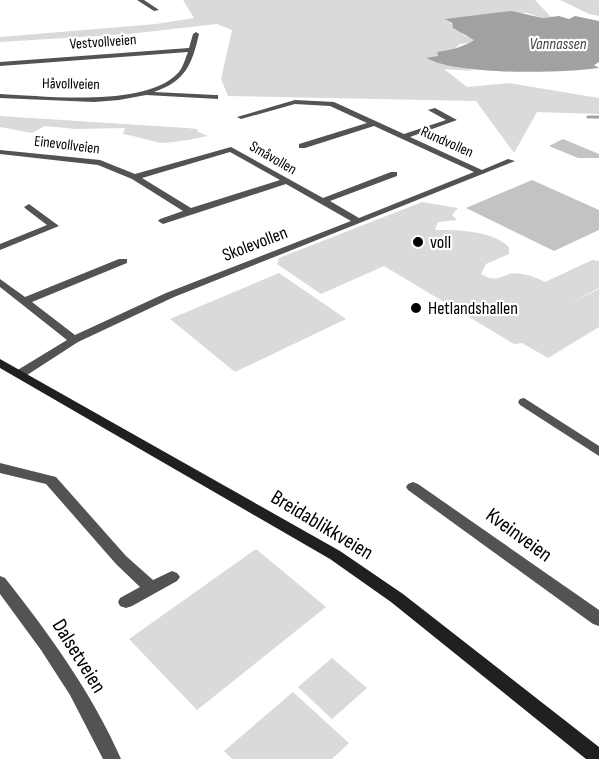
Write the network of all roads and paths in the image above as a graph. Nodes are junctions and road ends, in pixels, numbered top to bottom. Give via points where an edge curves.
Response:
1 (140, 0) edge
2 (156, 10) dead end
3 (196, 34) dead end
4 (190, 50) junction
5 (0, 64) edge
6 (142, 94) junction
7 (0, 96) edge
8 (215, 97) dead end
9 (432, 110) dead end
10 (241, 117) dead end
11 (373, 124) junction
12 (403, 137) junction
13 (302, 146) dead end
14 (0, 152) edge
15 (511, 161) dead end
16 (480, 172) junction
17 (394, 174) dead end
18 (135, 177) junction
19 (286, 181) junction
20 (322, 201) junction
21 (29, 207) dead end
22 (190, 211) junction
23 (163, 221) dead end
24 (358, 221) junction
25 (0, 247) edge
26 (123, 261) dead end
27 (0, 282) edge
28 (24, 301) junction
29 (74, 340) junction
30 (0, 363) edge
31 (20, 374) junction
32 (524, 402) dead end
33 (599, 452) edge
34 (0, 468) edge
35 (413, 487) dead end
36 (172, 577) dead end
37 (0, 582) edge
38 (150, 587) junction
39 (126, 602) dead end
40 (599, 619) edge
41 (599, 758) edge
42 (112, 759) edge

1 - 2 street
3 - 4 street
4 - 5 street, Vestvollveien
4 - 6 street, Håvollveien via 178,77
6 - 7 street, Håvollveien via 87,99
6 - 8 street, Håvollveien
9 - 12 street, Rundvollen via 453,120
10 - 11 street, Rundvollen via 295,102 311,102 331,105
11 - 12 street, Rundvollen
11 - 13 street
12 - 16 street, Rundvollen
14 - 18 street, Einevollveien via 84,160
15 - 16 street, Skolevollen
16 - 24 street, Skolevollen
17 - 20 street
18 - 19 street, Småvollen via 231,149
18 - 22 street, Einevollveien
19 - 20 street, Småvollen
19 - 22 street
20 - 24 street, Småvollen
21 - 25 street via 54,226
22 - 23 street
24 - 29 street, Skolevollen via 170,296
26 - 28 street
27 - 28 street
28 - 29 street
29 - 31 street, Skolevollen
30 - 31 main road, Breidablikkveien
31 - 41 main road, Breidablikkveien via 335,555 398,598
32 - 33 street
34 - 38 street via 51,480
35 - 40 street, Kveinveien
36 - 38 street
37 - 42 street, Dalsetveien via 77,692
38 - 39 street

